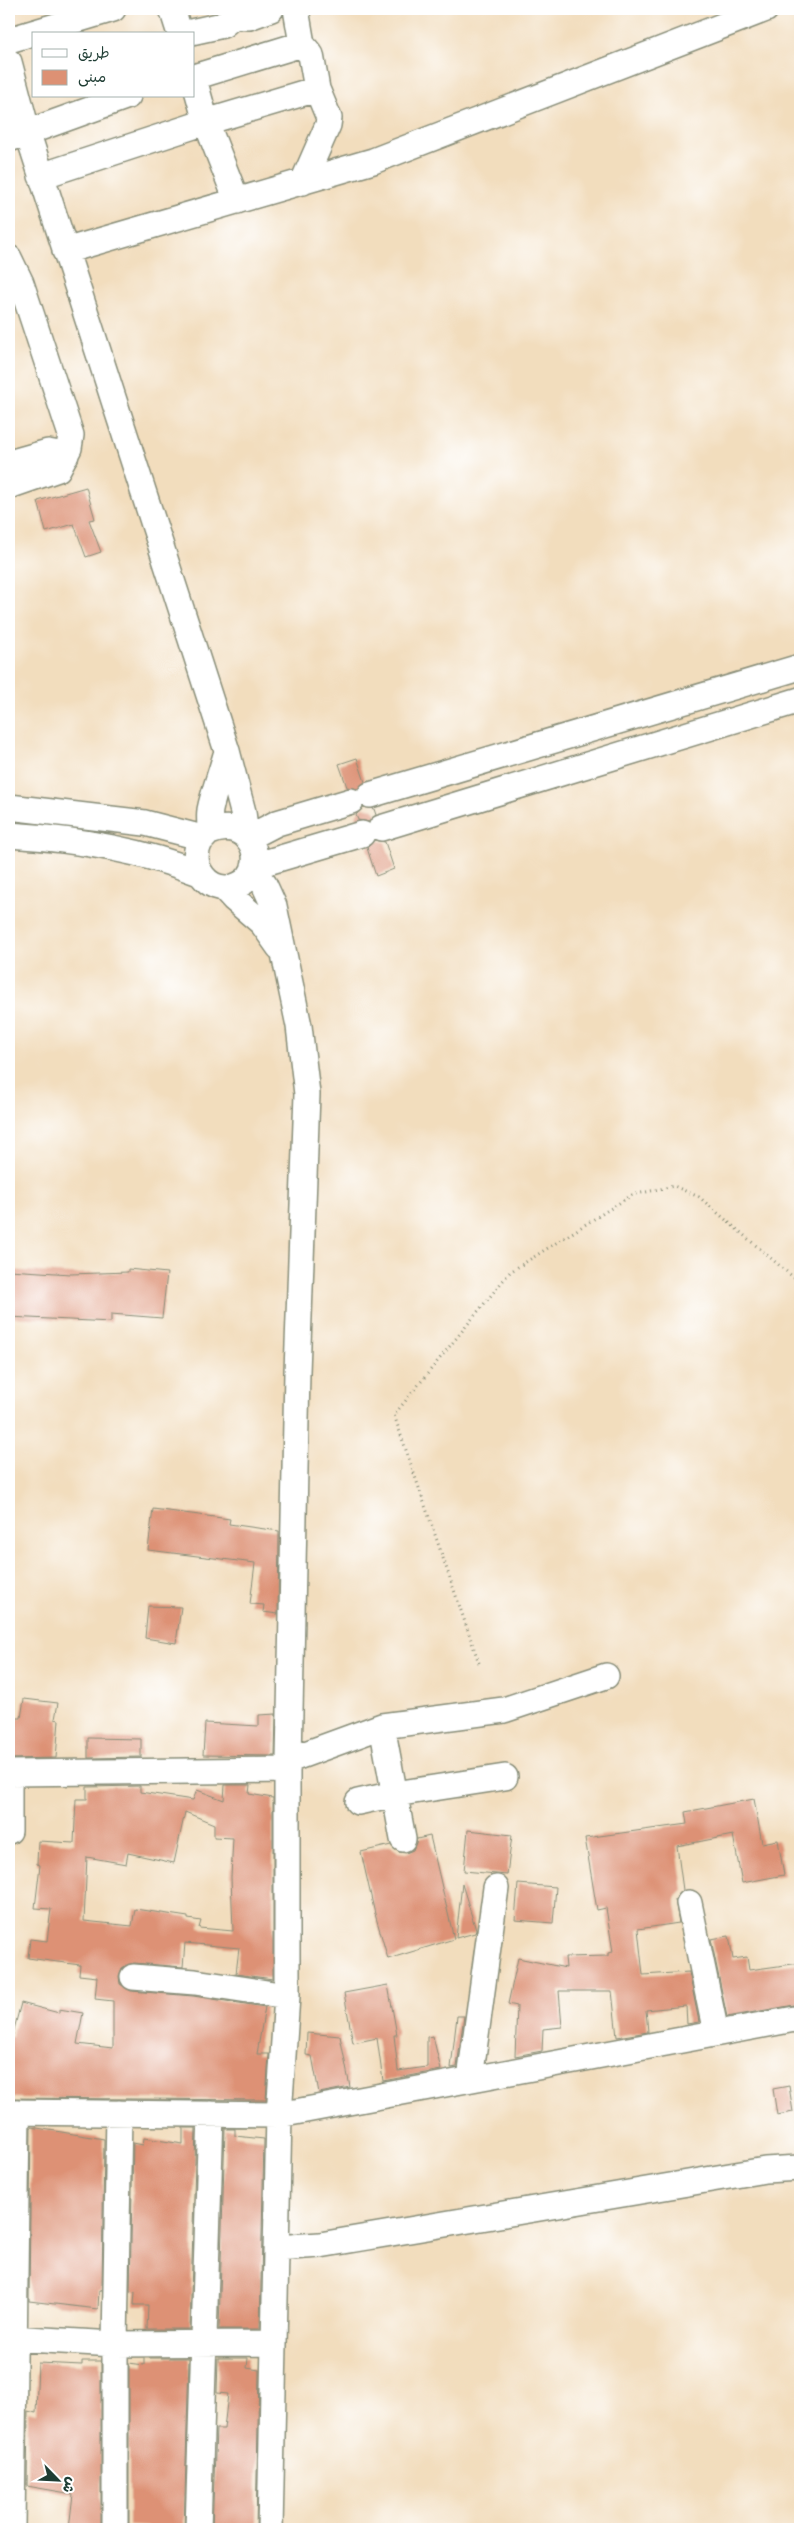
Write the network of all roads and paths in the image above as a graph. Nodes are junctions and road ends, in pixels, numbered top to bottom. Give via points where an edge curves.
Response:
1 (113, 9) edge
2 (172, 9) edge
3 (271, 9) edge
4 (296, 9) edge
5 (766, 9) edge
6 (36, 32) edge
7 (180, 32) edge
8 (190, 32) edge
9 (32, 33) edge
10 (9, 40) edge
11 (302, 44) junction
12 (19, 75) edge
13 (195, 78) edge
14 (195, 82) edge
15 (318, 89) junction
16 (122, 98) edge
17 (206, 122) junction
18 (18, 136) edge
19 (41, 176) junction
20 (303, 182) junction
21 (237, 201) junction
22 (65, 251) junction
23 (9, 258) edge
24 (66, 455) junction
25 (9, 464) edge
26 (9, 486) edge
27 (800, 667) edge
28 (800, 700) edge
29 (227, 751) junction
30 (9, 807) edge
31 (9, 835) edge
32 (206, 835) junction
33 (247, 837) junction
34 (253, 869) junction
35 (200, 873) junction
36 (224, 888) junction
37 (282, 951) junction
38 (800, 1283) edge
39 (479, 1663) dead end
40 (606, 1676) dead end
41 (382, 1726) junction
42 (288, 1765) junction
43 (9, 1773) edge
44 (504, 1777) dead end
45 (395, 1794) junction
46 (358, 1802) dead end
47 (9, 1831) edge
48 (403, 1839) dead end
49 (496, 1888) dead end
50 (689, 1903) dead end
51 (133, 1977) dead end
52 (287, 1996) junction
53 (800, 2018) edge
54 (716, 2033) junction
55 (470, 2079) junction
56 (13, 2112) edge
57 (119, 2113) junction
58 (212, 2114) junction
59 (279, 2115) junction
60 (800, 2168) edge
61 (276, 2248) junction
62 (11, 2338) edge
63 (204, 2342) junction
64 (273, 2343) junction
65 (115, 2344) junction
66 (11, 2521) edge
67 (115, 2529) edge
68 (198, 2529) edge
69 (270, 2529) edge

1 - 6 street
2 - 7 street
3 - 8 street via 249,17 234,16 223,25
4 - 11 street
5 - 20 street via 374,161
9 - 10 street
11 - 13 street
11 - 15 street via 311,55
12 - 18 street
14 - 17 street
15 - 17 street
15 - 20 street via 328,126
16 - 18 street
17 - 19 street
17 - 21 street
18 - 19 street
19 - 22 street
20 - 21 street
21 - 22 street
22 - 29 street
23 - 24 street via 21,283 70,428
24 - 25 street via 48,452
24 - 26 street via 54,472
27 - 33 street via 277,823
28 - 34 street
29 - 32 street
29 - 33 street via 244,812
30 - 32 street via 145,822
31 - 35 street via 128,850
32 - 33 street via 228,827
32 - 35 street via 198,845 195,859
33 - 34 street via 256,855
34 - 36 street via 243,882
34 - 37 street via 270,894
35 - 36 street via 214,886
36 - 37 street via 262,923
37 - 42 street via 299,1026 307,1094
38 - 39 path via 699,1197 674,1186 632,1195 510,1272 394,1415
40 - 41 street via 504,1710
41 - 42 street
41 - 45 street
42 - 43 street
42 - 52 street
43 - 47 street
44 - 45 street
45 - 46 street
45 - 48 street
49 - 55 street
50 - 54 street
51 - 52 street via 195,1982
52 - 59 street
53 - 54 street
54 - 55 street
55 - 59 street
56 - 57 street
56 - 62 street
57 - 58 street
57 - 65 street
58 - 59 street
58 - 63 street
59 - 61 street
60 - 61 street via 764,2170 320,2245
61 - 64 street
62 - 65 street
62 - 66 street
63 - 64 street
63 - 65 street
63 - 68 street
64 - 69 street
65 - 67 street

